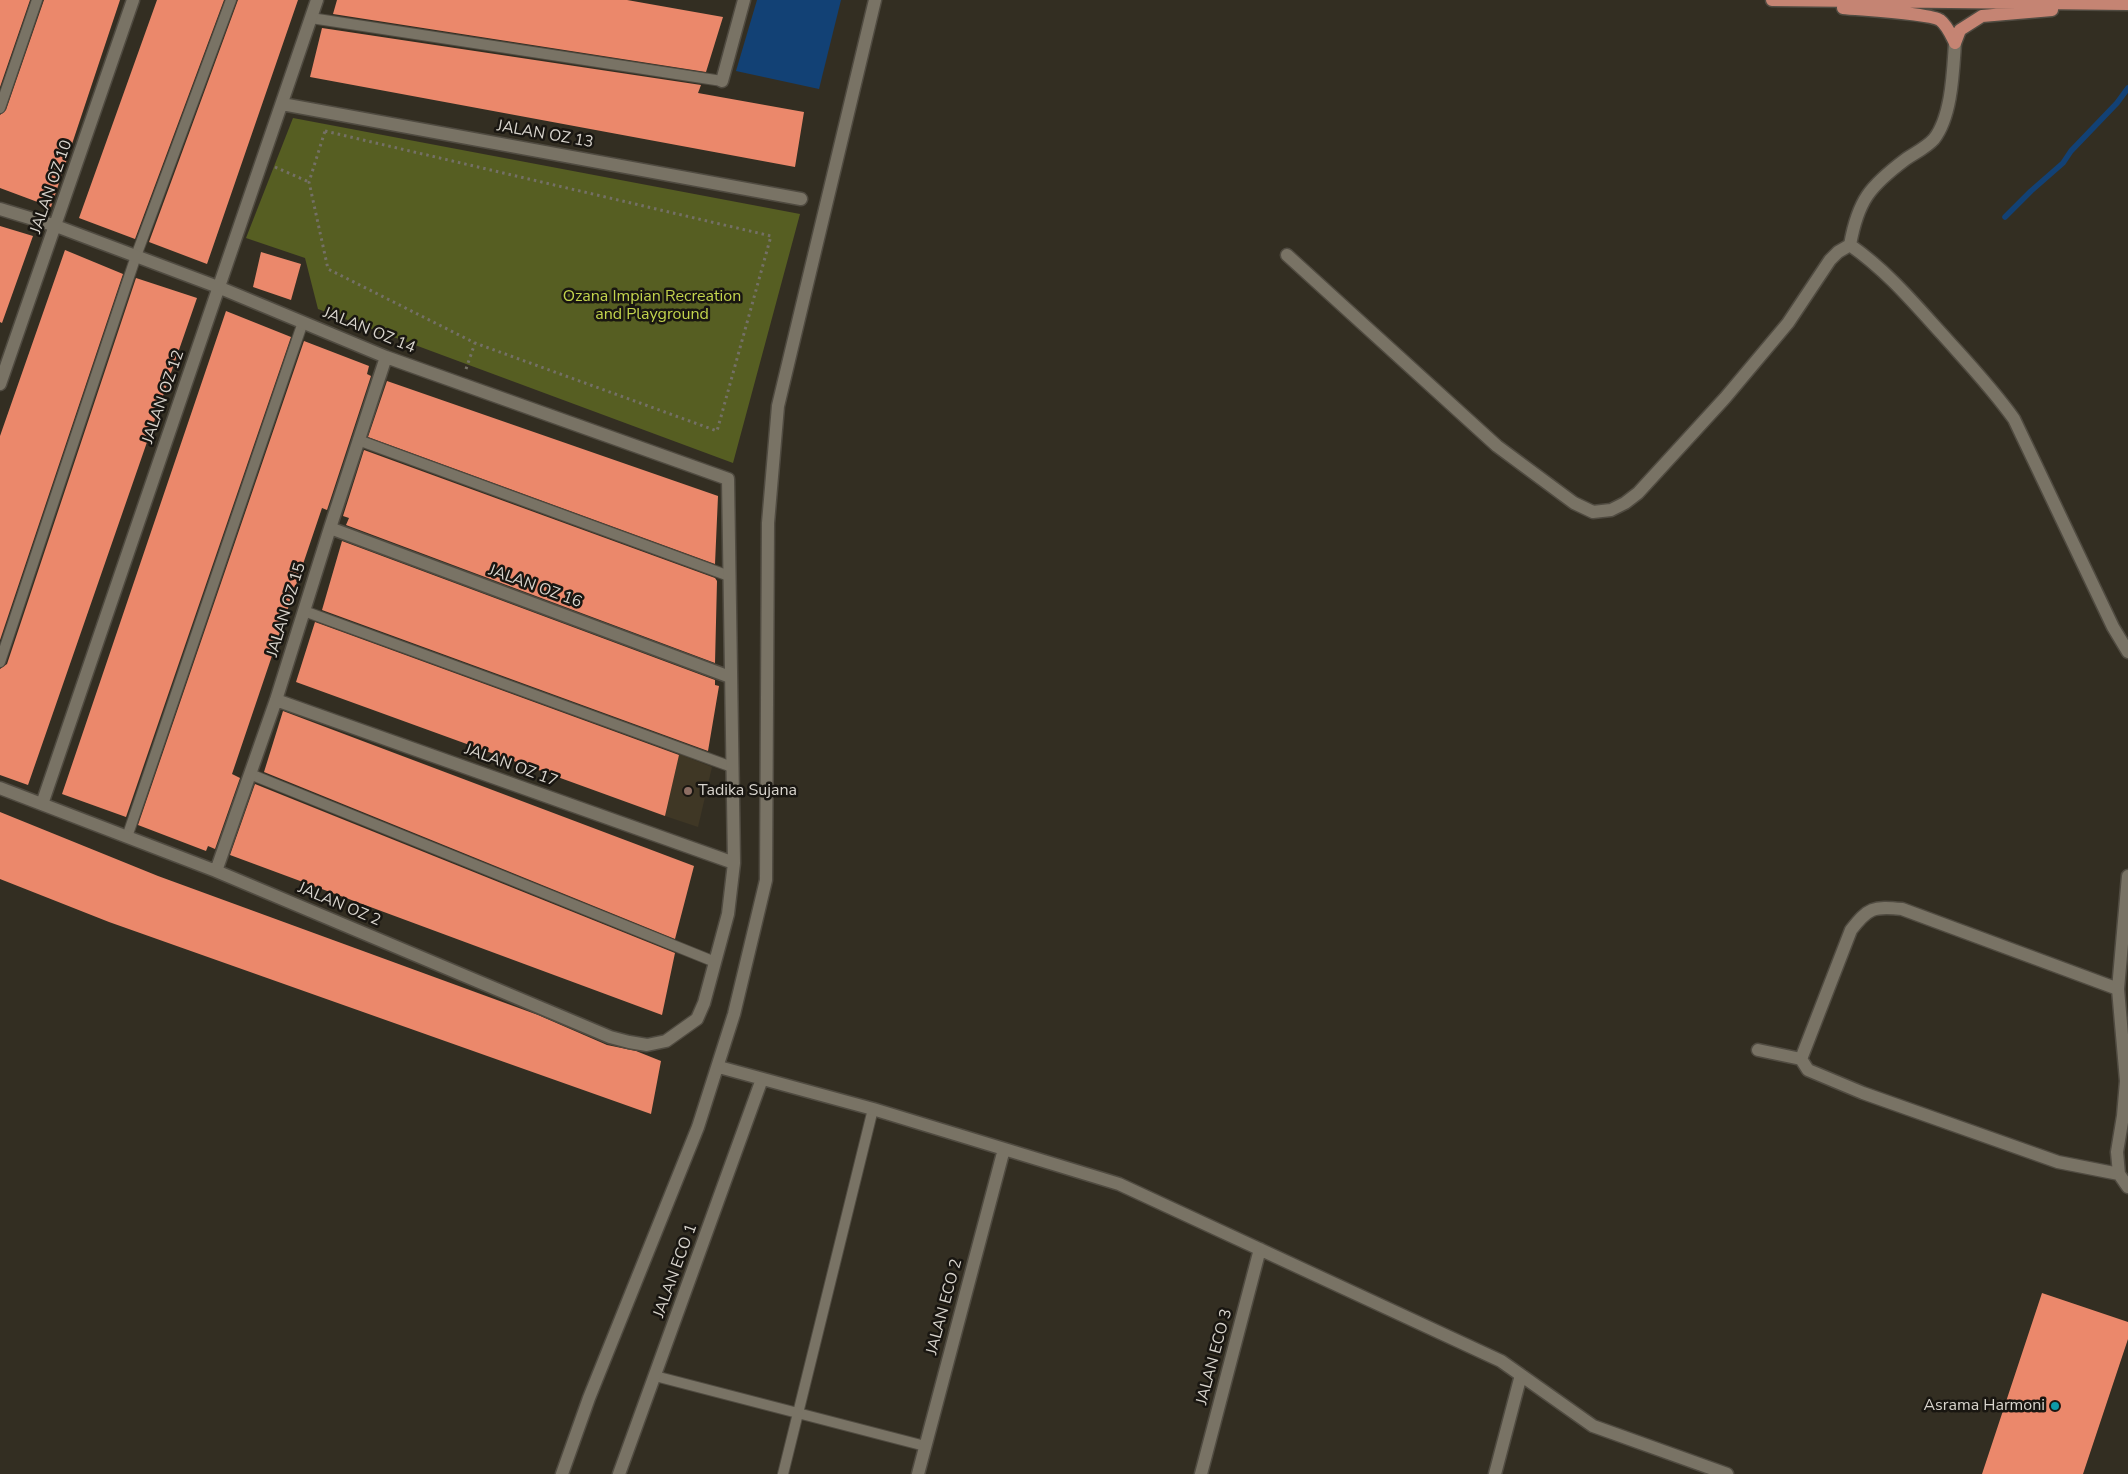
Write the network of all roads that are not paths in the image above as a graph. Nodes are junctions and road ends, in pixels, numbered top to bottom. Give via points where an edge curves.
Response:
1 (37, 0) edge
2 (133, 0) edge
3 (231, 0) edge
4 (317, 0) edge
5 (743, 0) edge
6 (875, 0) edge
7 (1761, 0) edge
8 (1772, 0) edge
9 (2128, 4) edge
10 (311, 18) junction
11 (1955, 43) junction
12 (722, 82) joint
13 (282, 104) junction
14 (0, 108) edge
15 (801, 198) dead end
16 (0, 209) edge
17 (56, 226) junction
18 (1850, 245) junction
19 (1287, 254) dead end
20 (136, 256) junction
21 (218, 288) junction
22 (302, 322) junction
23 (386, 357) junction
24 (0, 384) edge
25 (358, 440) junction
26 (330, 528) junction
27 (729, 576) junction
28 (304, 611) junction
29 (2128, 652) edge
30 (0, 662) edge
31 (730, 677) junction
32 (276, 700) junction
33 (732, 767) junction
34 (250, 774) junction
35 (0, 788) edge
36 (42, 804) junction
37 (127, 836) junction
38 (734, 863) junction
39 (216, 871) junction
40 (2128, 876) edge
41 (715, 962) junction
42 (2118, 989) junction
43 (1758, 1050) dead end
44 (1800, 1059) junction
45 (719, 1067) junction
46 (762, 1079) junction
47 (873, 1109) junction
48 (1004, 1149) junction
49 (2119, 1174) junction
50 (2128, 1186) edge
51 (1260, 1249) junction
52 (655, 1376) junction
53 (1521, 1376) junction
54 (798, 1413) junction
55 (925, 1446) junction
56 (562, 1474) edge
57 (619, 1474) edge
58 (783, 1474) edge
59 (918, 1474) edge
60 (1201, 1474) edge
61 (1495, 1474) edge
62 (1727, 1474) edge

1 - 14 lane
2 - 17 street, JALAN OZ 10
3 - 20 lane
4 - 10 street, JALAN OZ 12
5 - 12 street
6 - 45 street via 778,406 768,523 766,880
7 - 11 main road via 1939,20
8 - 9 main road
9 - 11 main road via 1982,16 1960,30
10 - 12 lane
10 - 13 street, JALAN OZ 12
11 - 18 street via 1944,119 1933,140 1880,178 1862,202
13 - 15 street, JALAN OZ 13
13 - 21 street, JALAN OZ 12
16 - 17 street, JALAN OZ 14
17 - 20 street, JALAN OZ 14
17 - 24 street, JALAN OZ 10
18 - 19 street via 1830,260 1788,323 1638,493 1611,510 1593,512 1574,503 1497,446
18 - 29 street via 1875,262 1899,286 1996,392 2014,419
20 - 21 street, JALAN OZ 14
20 - 30 lane
21 - 22 street, JALAN OZ 14
21 - 36 street, JALAN OZ 12
22 - 23 street, JALAN OZ 14
22 - 37 lane
23 - 25 street, JALAN OZ 15
23 - 27 street, JALAN OZ 14 via 728,479
25 - 26 street, JALAN OZ 15
25 - 27 lane
26 - 28 street, JALAN OZ 15
26 - 31 street, JALAN OZ 16
27 - 31 street
28 - 32 street, JALAN OZ 15
28 - 33 lane
31 - 33 street
32 - 34 street, JALAN OZ 15
32 - 38 street, JALAN OZ 17
33 - 38 street
34 - 39 street, JALAN OZ 15
34 - 41 lane
35 - 36 street, JALAN OZ 2
36 - 37 street, JALAN OZ 2
37 - 39 street, JALAN OZ 2
38 - 41 street via 728,914
39 - 41 street, JALAN OZ 2 via 610,1037 629,1042 648,1044 666,1041 697,1019
40 - 42 street
42 - 44 street via 1902,909 1882,907 1864,912 1851,930
42 - 49 street via 2126,1081 2117,1152
43 - 44 street
44 - 49 street via 1808,1070 1872,1096 2058,1162
45 - 46 street
45 - 56 street
46 - 47 street
46 - 52 street, JALAN ECO 1
47 - 48 street
47 - 54 lane
48 - 51 street via 1120,1184
48 - 55 street, JALAN ECO 2
49 - 50 street
51 - 53 street via 1500,1361
51 - 60 street, JALAN ECO 3
52 - 54 lane
52 - 57 street, JALAN ECO 1
53 - 61 street
53 - 62 street via 1593,1426
54 - 55 lane
54 - 58 lane
55 - 59 street, JALAN ECO 2

